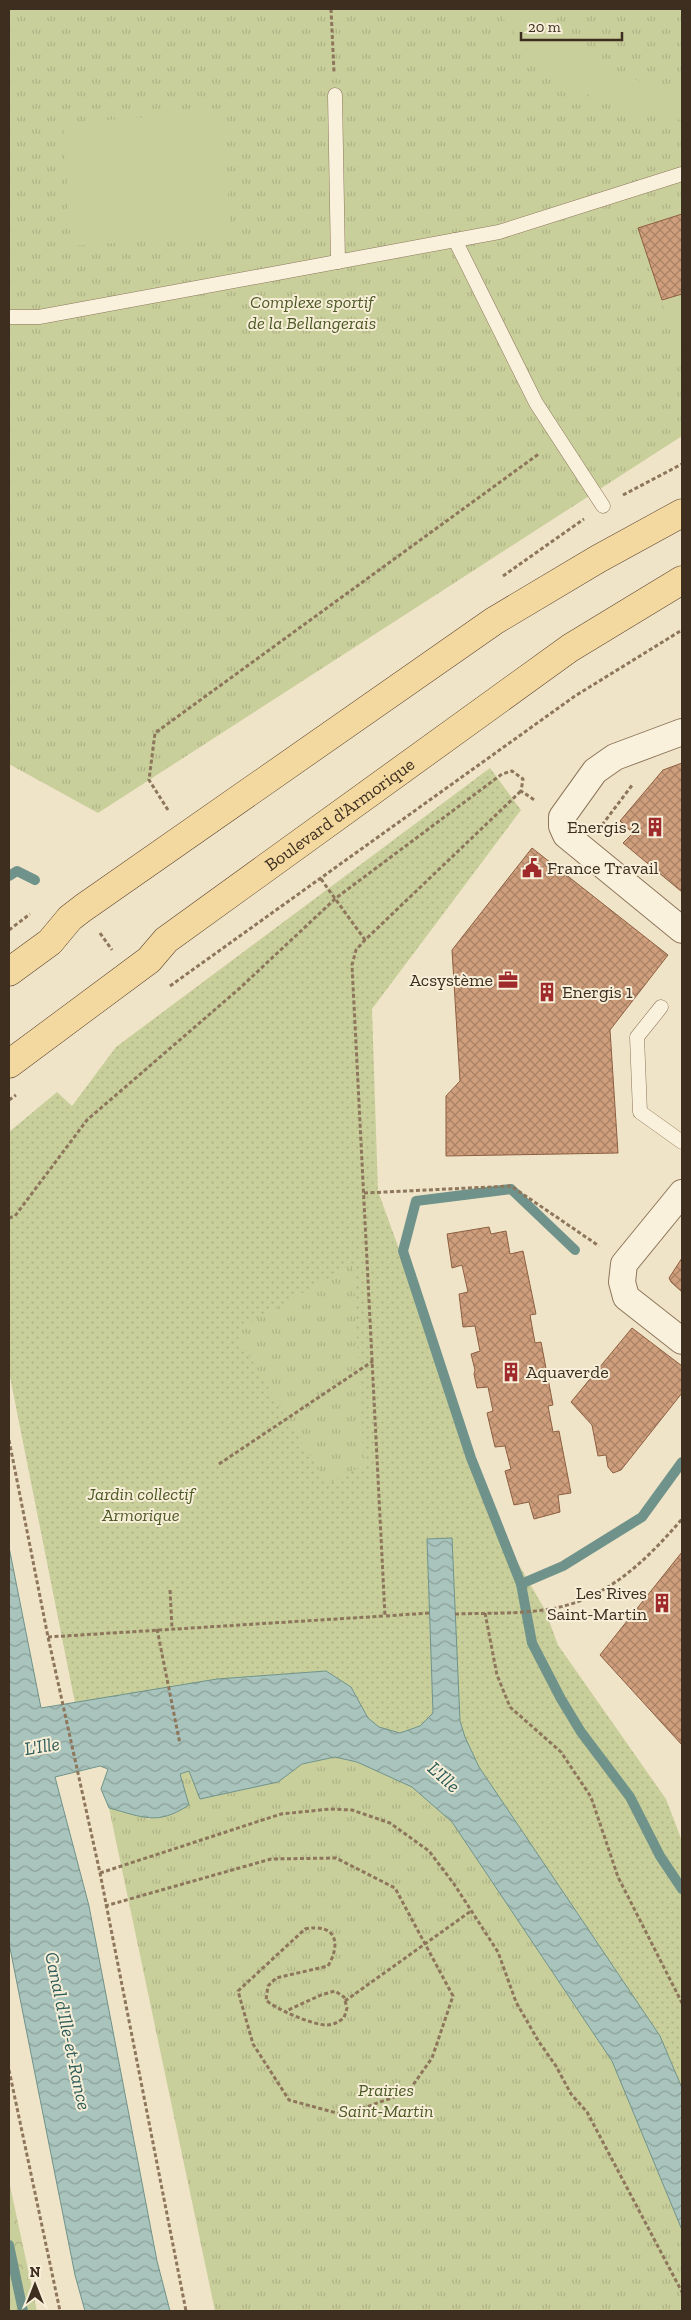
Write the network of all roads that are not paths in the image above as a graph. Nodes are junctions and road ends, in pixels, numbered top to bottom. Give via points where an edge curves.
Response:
1 (335, 95) road end
2 (682, 174) edge
3 (454, 240) junction
4 (338, 262) junction
5 (9, 317) edge
6 (603, 506) dead end
7 (682, 513) edge
8 (682, 580) edge
9 (682, 732) edge
10 (682, 930) edge
11 (9, 972) edge
12 (661, 1007) dead end
13 (9, 1064) edge
14 (682, 1142) edge
15 (682, 1193) edge
16 (682, 1341) edge

1 - 4 lane
2 - 3 lane via 499,232
3 - 4 lane
3 - 6 lane via 536,403
4 - 5 lane via 39,317
7 - 11 main road via 494,621 83,908 50,942
8 - 13 main road, Boulevard d'Armorique via 578,643 510,690 166,940 129,976
9 - 10 street via 615,757 595,771 562,817 566,835
12 - 14 lane via 637,1037 640,1112
15 - 16 street via 624,1264 622,1282 626,1297

